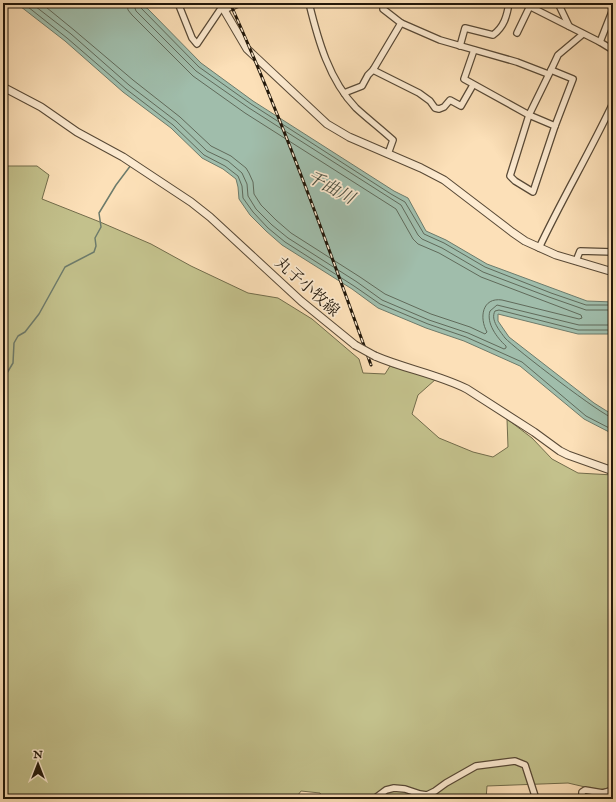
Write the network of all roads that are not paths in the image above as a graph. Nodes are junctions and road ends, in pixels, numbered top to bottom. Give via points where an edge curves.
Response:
1 (178, 3) edge
2 (240, 3) edge
3 (309, 3) edge
4 (384, 3) edge
5 (509, 3) edge
6 (523, 3) edge
7 (558, 3) edge
8 (530, 6) junction
9 (222, 7) edge
10 (613, 9) edge
11 (401, 23) junction
12 (569, 26) junction
13 (517, 33) dead end
14 (583, 34) junction
15 (600, 42) junction
16 (460, 46) junction
17 (474, 50) junction
18 (613, 50) edge
19 (373, 70) junction
20 (550, 72) junction
21 (474, 85) junction
22 (3, 87) edge
23 (344, 93) junction
24 (613, 103) edge
25 (529, 115) junction
26 (555, 126) junction
27 (388, 154) junction
28 (540, 248) junction
29 (613, 252) edge
30 (576, 261) junction
31 (613, 272) edge
32 (613, 471) edge
33 (613, 790) edge
34 (374, 799) edge
35 (536, 799) edge
36 (582, 799) edge

1 - 9 street via 192,38 197,44
2 - 9 street
3 - 23 street via 329,66
4 - 11 street via 384,9
5 - 16 street via 506,20 499,30 493,35 465,28
6 - 8 street
7 - 12 street
8 - 12 street
8 - 13 street
9 - 27 street via 247,49 327,124
10 - 15 street
11 - 16 street
11 - 19 street
12 - 14 street
14 - 15 street
14 - 20 street via 558,55
15 - 18 street
16 - 17 street
17 - 20 street
17 - 21 street via 464,79
19 - 21 street via 419,93 439,110 450,100 461,106
19 - 23 street via 362,86
20 - 25 street
20 - 26 street via 573,79
21 - 25 street
22 - 32 street, 丸子小牧線, bridge via 123,157 191,202 301,301 355,345 391,363 456,383 560,451
23 - 27 street via 393,140
24 - 28 street
25 - 26 street
25 - 26 street via 510,176 533,192
27 - 28 street via 444,180 512,232
28 - 30 street
29 - 30 street via 580,251
30 - 31 street
33 - 36 street via 603,793 585,790 582,792
34 - 35 street via 386,790 394,788 427,795 476,766 515,761 525,765

